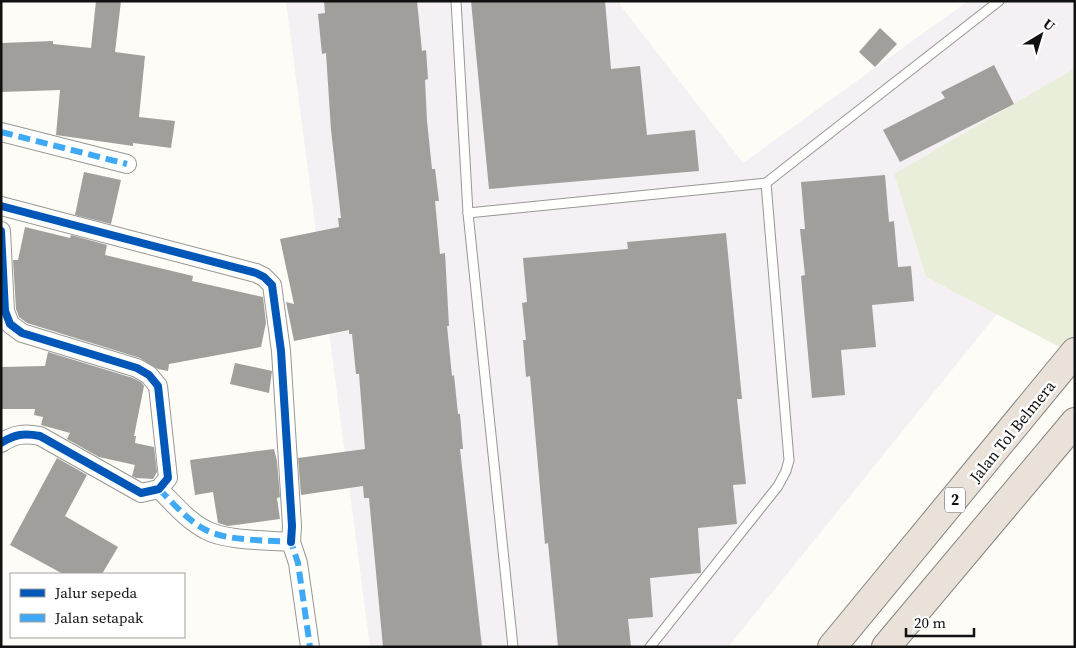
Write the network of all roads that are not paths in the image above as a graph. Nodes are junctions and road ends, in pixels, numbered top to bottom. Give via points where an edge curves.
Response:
1 (456, 1) edge
2 (998, 1) edge
3 (1, 132) edge
4 (127, 164) dead end
5 (766, 182) junction
6 (1, 206) edge
7 (468, 213) junction
8 (1, 231) edge
9 (1075, 352) edge
10 (1075, 422) edge
11 (1, 443) edge
12 (159, 489) junction
13 (291, 542) junction
14 (310, 647) edge
15 (513, 647) edge
16 (650, 647) edge
17 (832, 647) edge
18 (886, 647) edge

1 - 7 lane
2 - 5 lane
3 - 4 street
5 - 7 lane
5 - 16 lane via 789,460 778,486
6 - 13 street via 256,273 272,285 281,351
7 - 15 lane
8 - 12 street via 5,310 10,324 22,333 137,368 158,386 169,469 168,478
9 - 17 highway, Jalan Tol Belmera / 2
10 - 18 highway
11 - 12 street via 25,433 40,436 133,489 149,493
12 - 13 street via 207,531
13 - 14 street via 298,563

